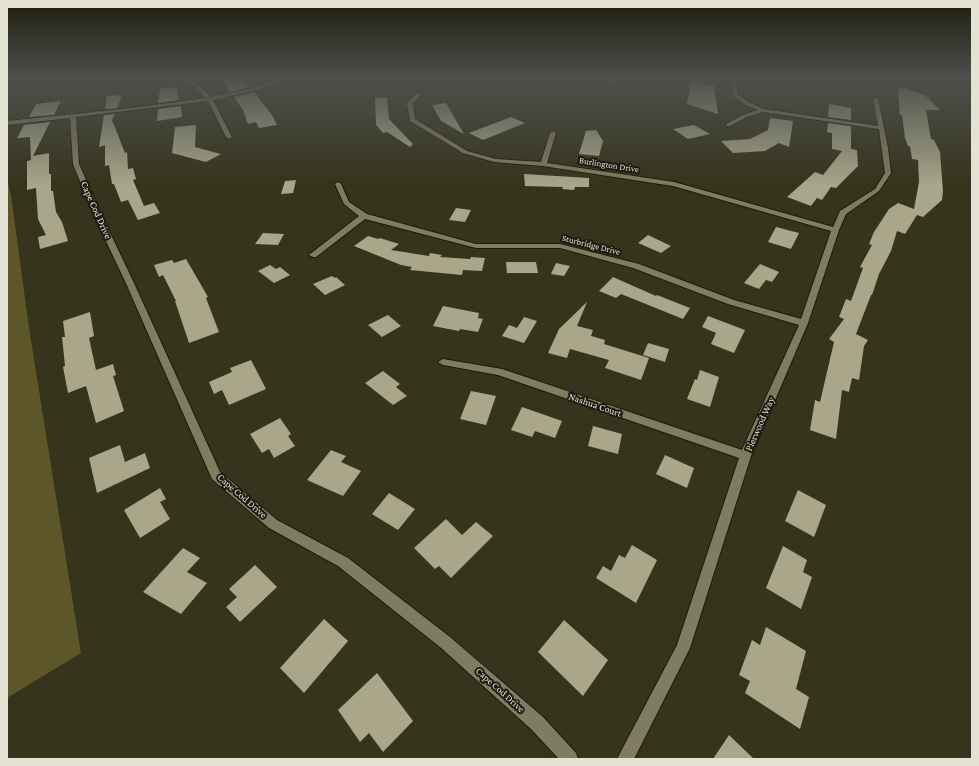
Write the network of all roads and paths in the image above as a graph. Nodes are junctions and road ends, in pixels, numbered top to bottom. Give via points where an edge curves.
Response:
1 (83, 115) edge
2 (218, 115) edge
3 (411, 115) edge
4 (749, 115) edge
5 (794, 115) edge
6 (879, 115) edge
7 (73, 116) junction
8 (7, 123) edge
9 (728, 126) dead end
10 (881, 128) junction
11 (553, 133) dead end
12 (229, 137) dead end
13 (543, 164) junction
14 (338, 184) dead end
15 (364, 216) junction
16 (835, 230) junction
17 (313, 255) dead end
18 (804, 323) junction
19 (443, 362) dead end
20 (745, 456) junction
21 (570, 759) edge
22 (625, 759) edge

1 - 7 street
2 - 12 street
3 - 13 street, Burlington Drive via 412,120 465,152 496,161
4 - 9 street
5 - 10 street
6 - 10 street, Pierwood Way
7 - 8 street
7 - 21 street, Cape Cod Drive via 76,164 216,475 273,524 343,562 445,642 537,723
10 - 16 street, Pierwood Way via 888,173 877,190 844,213
11 - 13 street
13 - 16 street, Burlington Drive via 674,184
14 - 15 street, Sturbridge Drive via 346,203
15 - 17 street
15 - 18 street, Sturbridge Drive via 476,246 560,246 636,266 731,302
16 - 18 street, Pierwood Way
18 - 20 street, Pierwood Way
19 - 20 street, Nashua Court via 499,372
20 - 22 street, Pierwood Way via 683,648

